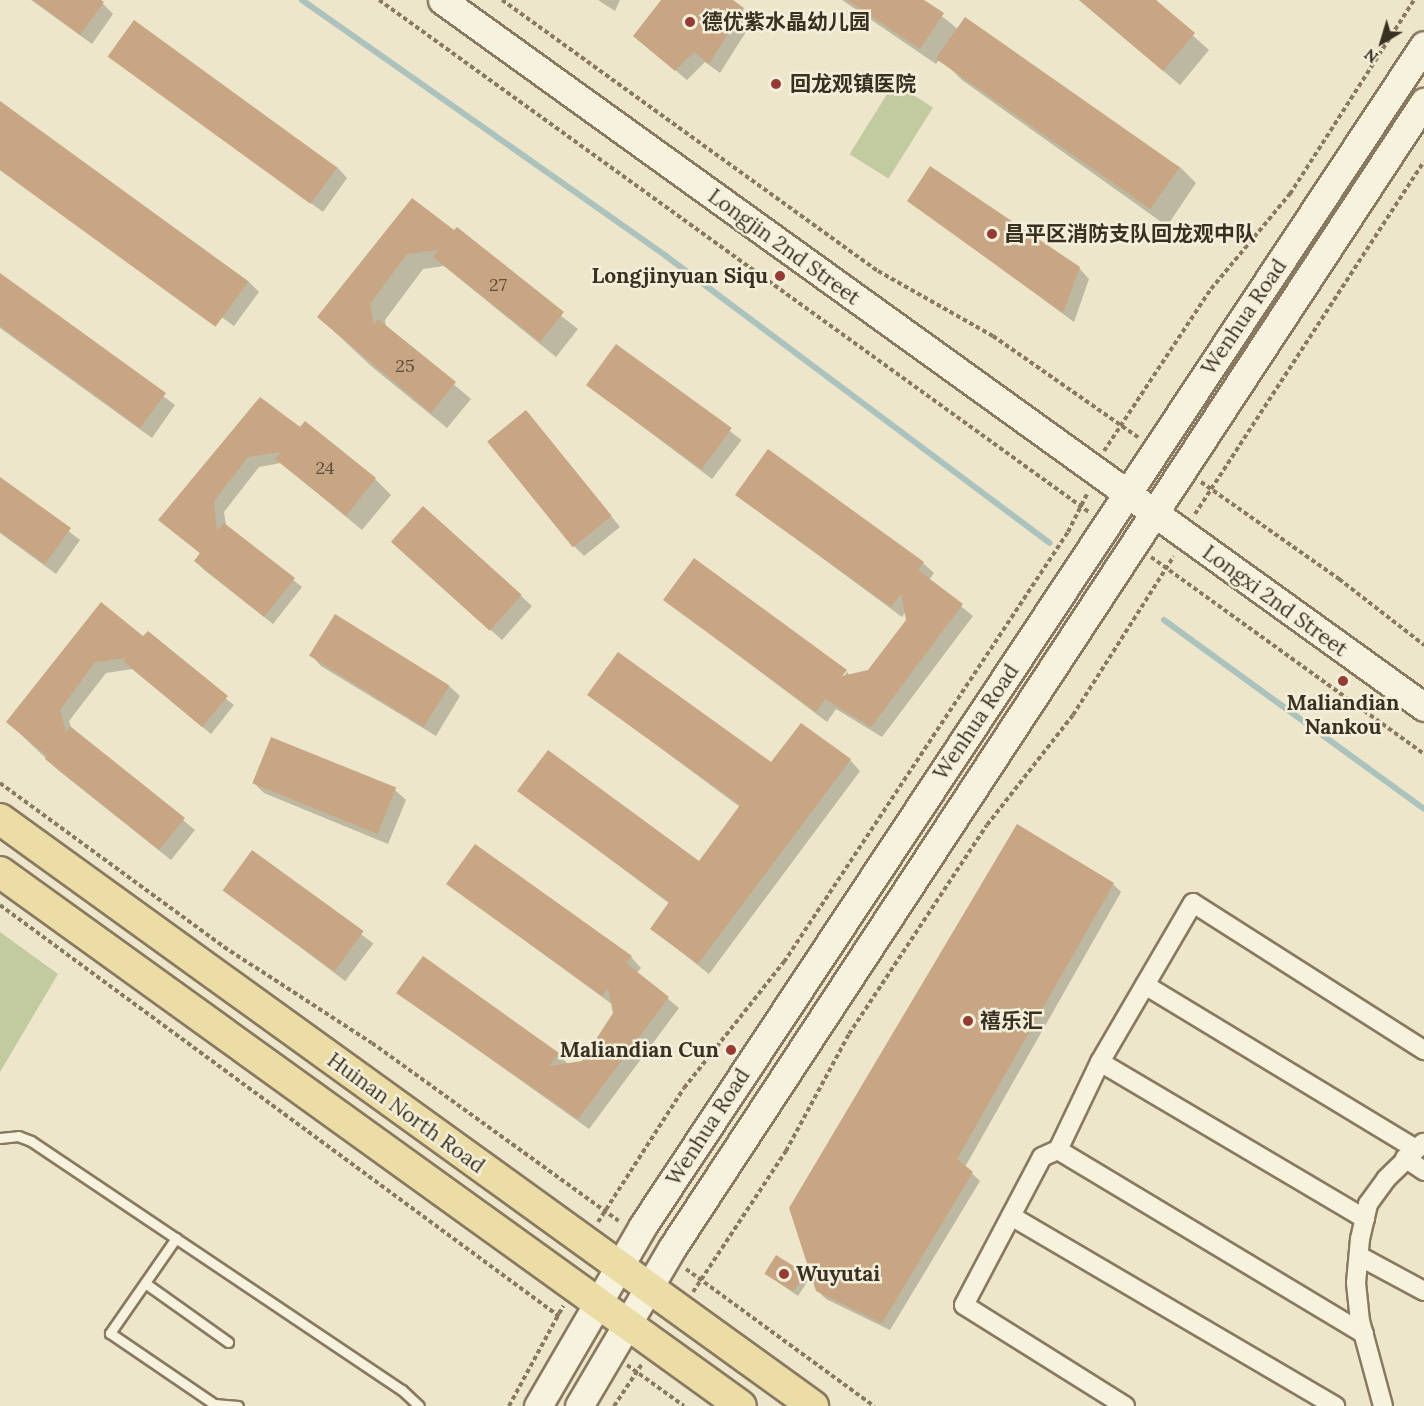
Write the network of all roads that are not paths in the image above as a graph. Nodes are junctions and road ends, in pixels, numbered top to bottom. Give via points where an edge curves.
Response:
1 (442, 0) edge
2 (1424, 45) edge
3 (1424, 102) edge
4 (1127, 494) junction
5 (1154, 513) junction
6 (1424, 707) edge
7 (0, 819) edge
8 (0, 872) edge
9 (1145, 985) junction
10 (1424, 1050) edge
11 (1100, 1062) junction
12 (0, 1138) edge
13 (1058, 1150) junction
14 (1414, 1150) edge
15 (1424, 1171) edge
16 (1011, 1216) junction
17 (1365, 1219) junction
18 (176, 1238) junction
19 (1359, 1256) junction
20 (618, 1266) junction
21 (145, 1283) junction
22 (648, 1287) junction
23 (1424, 1291) edge
24 (597, 1302) junction
25 (626, 1323) junction
26 (1364, 1334) junction
27 (228, 1342) dead end
28 (238, 1406) edge
29 (419, 1406) edge
30 (538, 1406) edge
31 (579, 1406) edge
32 (741, 1406) edge
33 (813, 1406) edge
34 (1125, 1406) edge
35 (1335, 1406) edge
36 (1383, 1406) edge

1 - 4 street, Longjin 2nd Street
2 - 4 street, Wenhua Road
3 - 5 street, Wenhua Road
4 - 5 street, Longxi 2nd Street
4 - 20 street, Wenhua Road
5 - 6 street, Longxi 2nd Street
5 - 22 street, Wenhua Road
7 - 20 main road, Huinan North Road
8 - 24 main road, Huinan North Road
9 - 10 street via 1193,903
9 - 11 street
9 - 14 street
11 - 13 street
11 - 17 street
12 - 18 lane via 18,1136 31,1141
13 - 16 street via 1042,1157
13 - 26 street
14 - 15 street
14 - 17 street via 1368,1204
16 - 34 street via 964,1305
16 - 35 street
17 - 19 street
18 - 21 lane
18 - 29 lane via 402,1390
19 - 23 street
19 - 26 street via 1356,1283
20 - 22 main road, Huinan North Road
20 - 24 street, Wenhua Road
21 - 27 lane
21 - 28 lane via 110,1333 214,1404
22 - 25 street, Wenhua Road
22 - 33 main road, Huinan North Road
24 - 25 main road, Huinan North Road
24 - 30 street, Wenhua Road
25 - 31 street, Wenhua Road
25 - 32 main road, Huinan North Road
26 - 36 street

